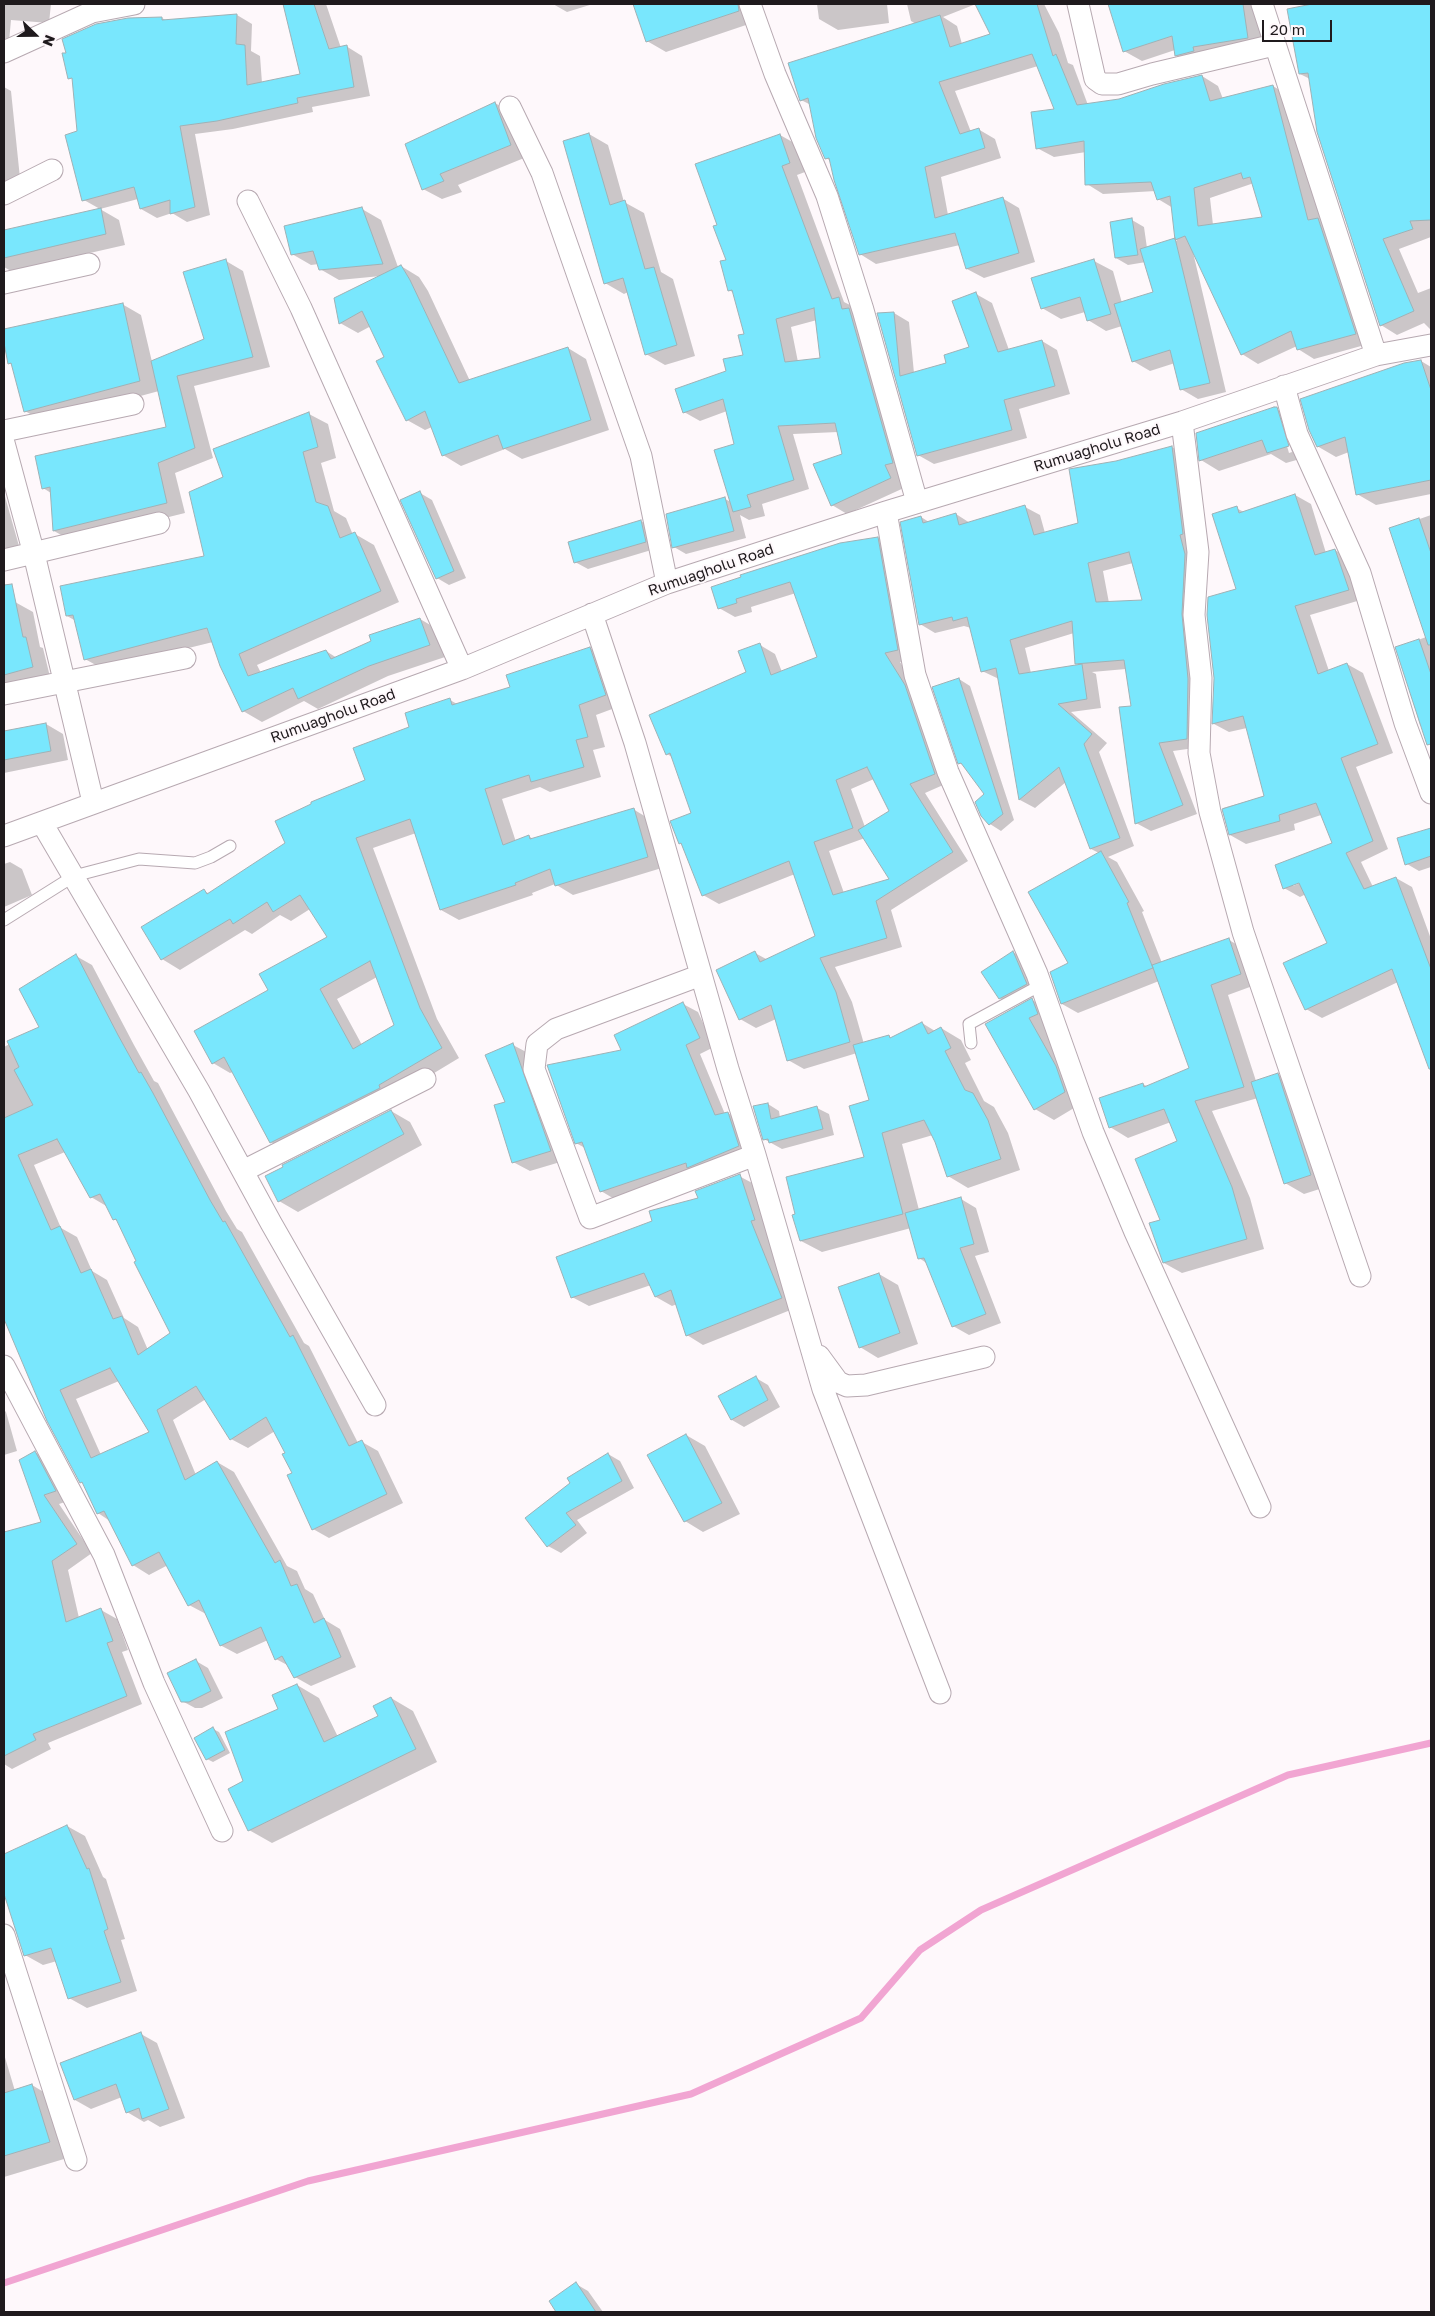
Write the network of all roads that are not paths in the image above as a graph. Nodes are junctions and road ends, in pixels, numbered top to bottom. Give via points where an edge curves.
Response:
1 (134, 4) edge
2 (750, 4) edge
3 (1078, 4) edge
4 (1262, 4) edge
5 (1274, 45) junction
6 (4, 52) edge
7 (510, 107) dead end
8 (52, 170) dead end
9 (4, 194) edge
10 (248, 201) dead end
11 (89, 264) dead end
12 (4, 283) edge
13 (1431, 345) edge
14 (1376, 355) junction
15 (1284, 386) junction
16 (133, 404) dead end
17 (1182, 422) junction
18 (4, 431) edge
19 (4, 443) edge
20 (917, 502) junction
21 (886, 512) junction
22 (159, 523) dead end
23 (34, 554) junction
24 (4, 560) edge
25 (667, 583) junction
26 (592, 614) junction
27 (185, 658) dead end
28 (462, 669) junction
29 (64, 681) junction
30 (4, 694) edge
31 (1431, 793) edge
32 (93, 802) junction
33 (42, 823) junction
34 (4, 836) edge
35 (230, 846) dead end
36 (74, 876) junction
37 (4, 920) edge
38 (701, 975) junction
39 (1041, 985) junction
40 (971, 1043) dead end
41 (425, 1079) dead end
42 (755, 1155) junction
43 (243, 1171) junction
44 (1360, 1276) dead end
45 (811, 1346) junction
46 (984, 1357) dead end
47 (4, 1366) edge
48 (375, 1406) dead end
49 (1260, 1507) dead end
50 (940, 1693) dead end
51 (222, 1831) dead end
52 (4, 1935) edge
53 (76, 2160) dead end

1 - 6 street via 92,12
2 - 20 street via 826,196 863,310
3 - 5 street via 1096,79 1102,84 1118,84
4 - 5 street
5 - 14 street
7 - 25 street via 542,173 641,456
8 - 9 street
10 - 28 street via 301,308
11 - 12 street
13 - 14 street, Rumuagholu Road
14 - 15 street, Rumuagholu Road
15 - 17 street, Rumuagholu Road
15 - 31 street via 1297,434 1360,573 1405,723
16 - 18 street
17 - 20 street, Rumuagholu Road
17 - 44 street via 1198,552 1194,616 1201,678 1199,753 1210,812 1243,932
19 - 23 street
20 - 21 street, Rumuagholu Road
21 - 25 street, Rumuagholu Road
21 - 39 street via 915,675 948,772
22 - 23 street
23 - 24 street
23 - 29 street
25 - 26 street, Rumuagholu Road
26 - 28 street, Rumuagholu Road
26 - 38 street via 635,743
27 - 29 street
28 - 32 street, Rumuagholu Road
29 - 30 street
29 - 32 street
32 - 33 street, Rumuagholu Road
33 - 34 street, Rumuagholu Road
33 - 36 street
35 - 36 lane via 195,863 139,859
36 - 37 lane
36 - 43 street
38 - 42 street
38 - 42 street via 556,1029 537,1044 534,1069 590,1218
39 - 40 lane via 969,1024
39 - 49 street via 1093,1132 1131,1223
41 - 43 street
42 - 45 street
43 - 48 street
45 - 46 street via 838,1382 847,1386 866,1385
45 - 50 street via 823,1389
47 - 51 street via 104,1555 154,1683
52 - 53 street

